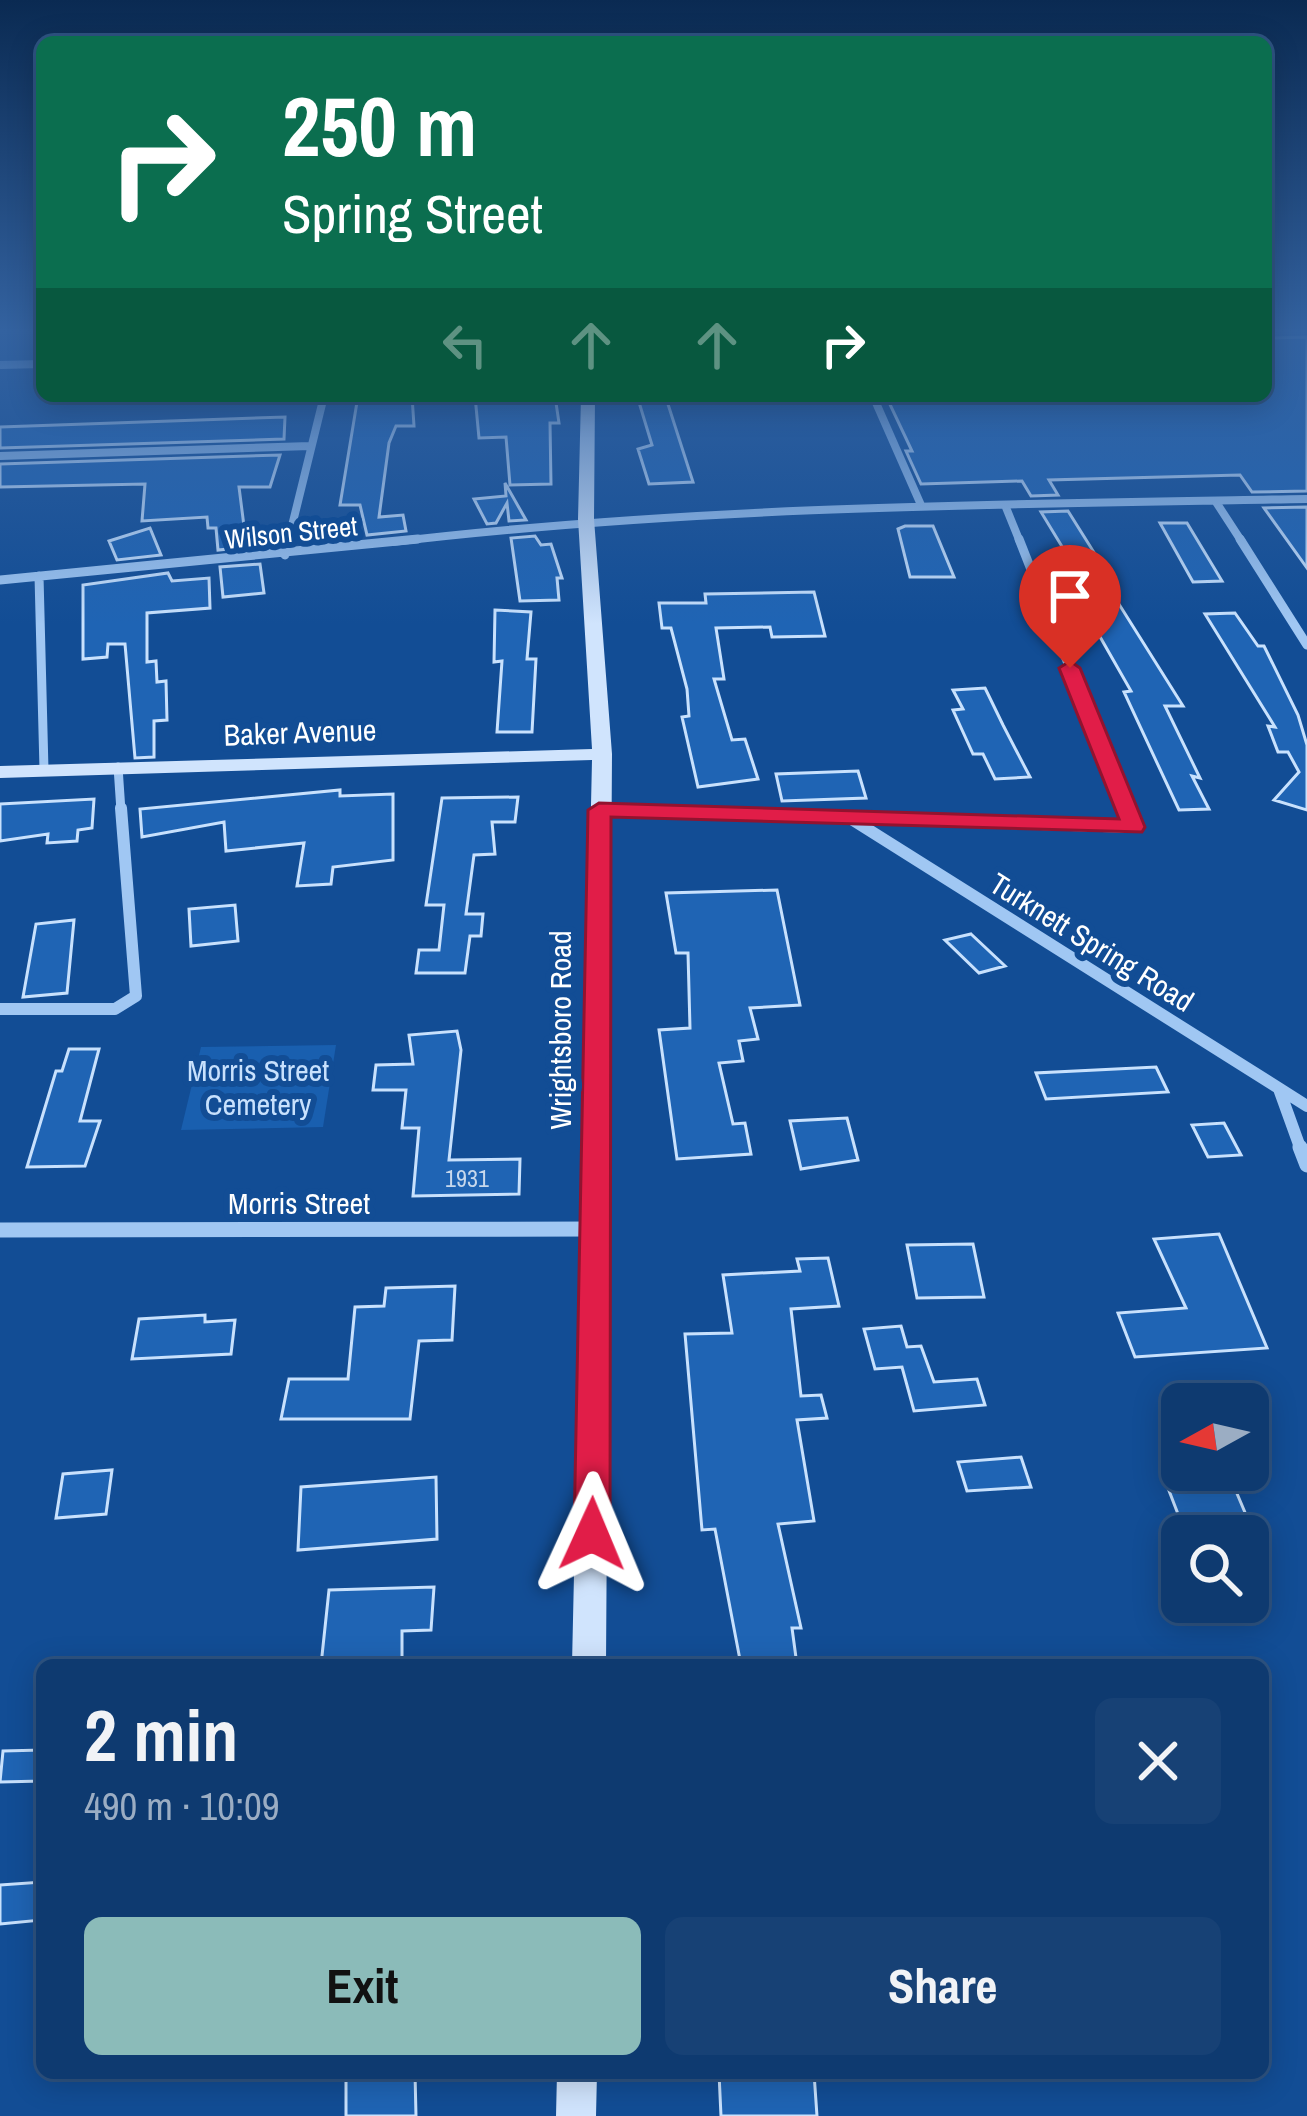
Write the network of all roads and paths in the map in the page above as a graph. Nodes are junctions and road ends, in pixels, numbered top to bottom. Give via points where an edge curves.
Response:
1 (315, 427) edge
2 (588, 427) edge
3 (886, 427) edge
4 (310, 446) junction
5 (0, 456) edge
6 (1307, 500) edge
7 (1216, 502) junction
8 (921, 506) junction
9 (1004, 506) junction
10 (586, 519) junction
11 (285, 555) junction
12 (39, 576) junction
13 (0, 580) edge
14 (1305, 640) edge
15 (602, 754) junction
16 (118, 767) junction
17 (44, 770) junction
18 (0, 772) edge
19 (599, 810) junction
20 (852, 819) junction
21 (0, 1009) edge
22 (1278, 1088) junction
23 (1307, 1106) edge
24 (1307, 1165) edge
25 (598, 1229) junction
26 (0, 1230) edge
27 (589, 1659) edge
28 (578, 2079) edge
29 (576, 2116) edge

1 - 4 street
2 - 10 main road, Wrightsboro Road
3 - 8 street
4 - 5 street
4 - 11 street
6 - 7 street, Wilson Street
7 - 9 street, Wilson Street
7 - 14 street
8 - 9 street, Wilson Street
8 - 10 street, Wilson Street
9 - 20 street via 1133,827
10 - 11 street, Wilson Street
10 - 15 main road, Wrightsboro Road
11 - 12 street, Wilson Street
12 - 13 street, Wilson Street
12 - 17 street
15 - 16 main road, Baker Avenue
15 - 19 main road, Wrightsboro Road
16 - 17 main road, Baker Avenue
16 - 21 street via 136,996 115,1009
17 - 18 main road, Baker Avenue
19 - 20 street
19 - 25 main road, Wrightsboro Road
20 - 22 street, Turknett Spring Road
22 - 23 street, Turknett Spring Road
22 - 24 street
25 - 26 street, Morris Street
25 - 27 main road, Wrightsboro Road
28 - 29 main road

